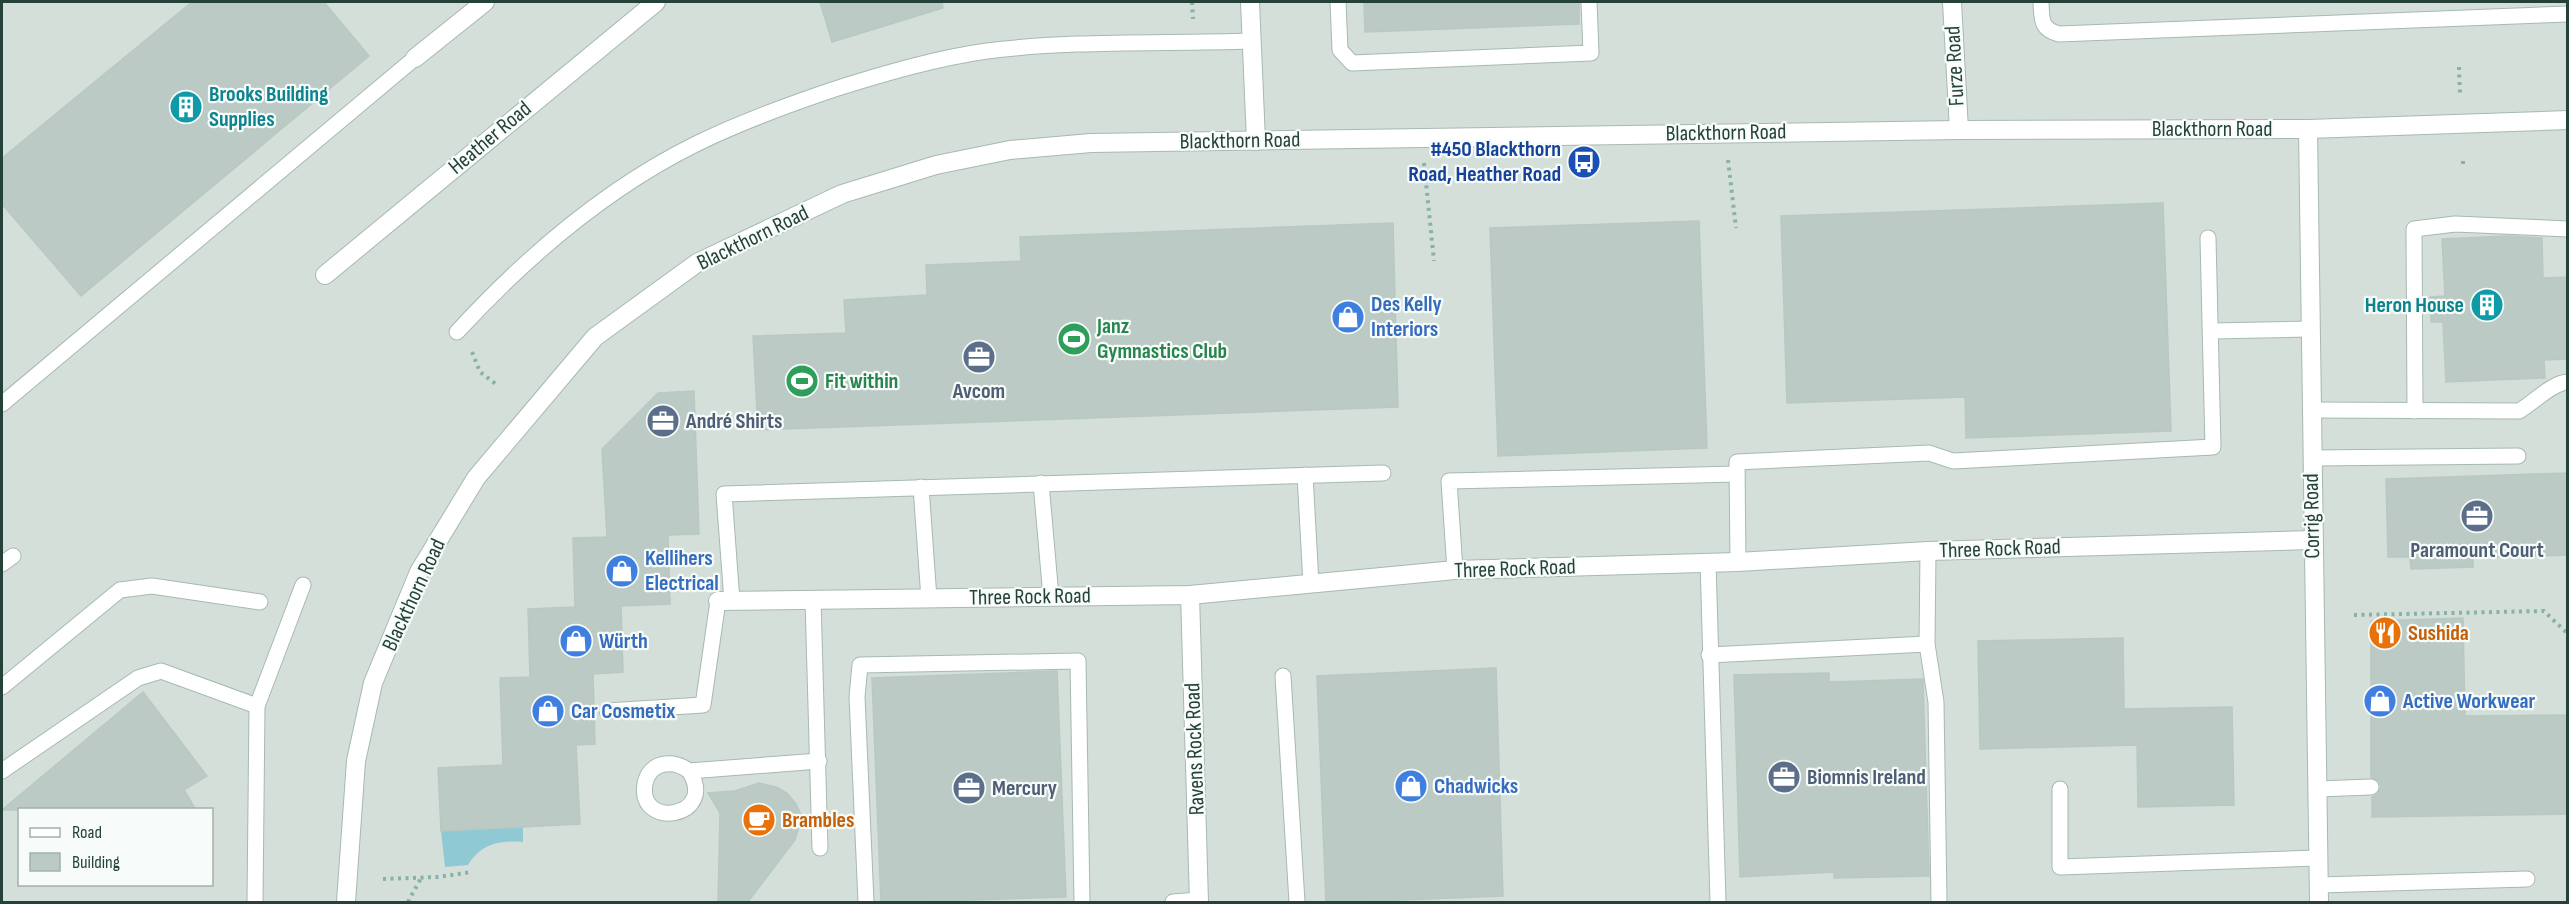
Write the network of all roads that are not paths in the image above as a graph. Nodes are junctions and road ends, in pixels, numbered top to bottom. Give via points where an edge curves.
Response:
1 (485, 2) edge
2 (656, 2) edge
3 (1250, 2) edge
4 (1338, 2) edge
5 (1589, 2) edge
6 (1952, 2) edge
7 (2041, 2) edge
8 (2568, 14) edge
9 (1250, 41) junction
10 (415, 58) joint
11 (2568, 120) edge
12 (2308, 129) junction
13 (1959, 130) junction
14 (1256, 141) junction
15 (2568, 229) edge
16 (2208, 238) dead end
17 (325, 275) dead end
18 (460, 329) road end
19 (2310, 329) junction
20 (2212, 331) junction
21 (2568, 382) edge
22 (2, 404) edge
23 (2311, 410) junction
24 (2415, 411) junction
25 (2518, 456) dead end
26 (2312, 458) junction
27 (1383, 473) dead end
28 (1737, 474) junction
29 (1305, 475) junction
30 (1041, 483) junction
31 (921, 487) junction
32 (2313, 540) junction
33 (1928, 551) junction
34 (1708, 562) junction
35 (1738, 562) junction
36 (1455, 570) junction
37 (1311, 584) junction
38 (303, 585) dead end
39 (1190, 595) junction
40 (1051, 597) junction
41 (929, 598) junction
42 (813, 600) junction
43 (725, 601) junction
44 (260, 602) dead end
45 (1927, 644) junction
46 (1709, 655) junction
47 (1283, 676) dead end
48 (2, 687) edge
49 (257, 706) junction
50 (607, 711) dead end
51 (819, 761) junction
52 (2, 771) edge
53 (689, 771) dead end
54 (2372, 787) dead end
55 (2060, 789) dead end
56 (2317, 789) junction
57 (820, 848) dead end
58 (2318, 858) junction
59 (2527, 879) dead end
60 (2319, 894) edge
61 (1199, 901) edge
62 (255, 903) edge
63 (346, 903) edge
64 (866, 903) edge
65 (1082, 903) edge
66 (1173, 903) edge
67 (1297, 903) edge
68 (1718, 903) edge
69 (1939, 903) edge

1 - 10 street
2 - 17 street, Heather Road
3 - 9 street
4 - 5 lane via 1340,50 1352,63 1591,53
6 - 13 street, Furze Road
7 - 8 lane via 2042,25 2059,34
9 - 14 street
9 - 18 lane via 987,51 860,81 753,118 651,168 590,210 528,261
10 - 22 lane
11 - 12 street, Blackthorn Road
12 - 13 street, Blackthorn Road
12 - 19 street, Corrig Road
13 - 14 street, Blackthorn Road
14 - 63 street, Blackthorn Road via 1091,143 1010,150 936,165 842,194 697,263 595,337 476,478 419,572 374,683 356,762
15 - 24 lane via 2456,224 2414,229
16 - 20 lane
19 - 20 lane
19 - 23 street, Corrig Road
20 - 28 lane via 2213,447 1953,461 1929,453 1737,462
21 - 24 lane via 2558,382 2519,411
23 - 24 lane
23 - 26 street, Corrig Road
25 - 26 lane via 2482,463
26 - 32 street, Corrig Road
27 - 29 lane
28 - 35 lane
28 - 36 lane via 1449,481
29 - 30 lane
29 - 37 lane
30 - 31 lane
30 - 40 lane
31 - 41 lane
31 - 43 lane via 724,494
32 - 33 street, Three Rock Road
32 - 56 street, Corrig Road
33 - 35 street, Three Rock Road
33 - 45 lane
34 - 35 street, Three Rock Road
34 - 36 street, Three Rock Road
34 - 46 lane
36 - 37 street, Three Rock Road
37 - 39 street, Three Rock Road
38 - 49 lane
39 - 40 street, Three Rock Road
39 - 61 street, Ravens Rock Road
40 - 41 street, Three Rock Road
41 - 42 street, Three Rock Road
42 - 43 street, Three Rock Road
42 - 51 lane
43 - 50 lane via 703,705
44 - 48 lane via 152,586 120,590
45 - 46 lane
45 - 69 lane via 1936,702
46 - 68 lane
47 - 67 lane
49 - 52 lane via 160,670 138,678
49 - 62 lane
51 - 53 lane
51 - 57 lane
54 - 56 lane
55 - 58 lane via 2060,867
56 - 58 street, Corrig Road
58 - 60 street, Corrig Road
59 - 60 lane via 2503,886
61 - 66 lane
64 - 65 lane via 857,697 860,665 1078,661

